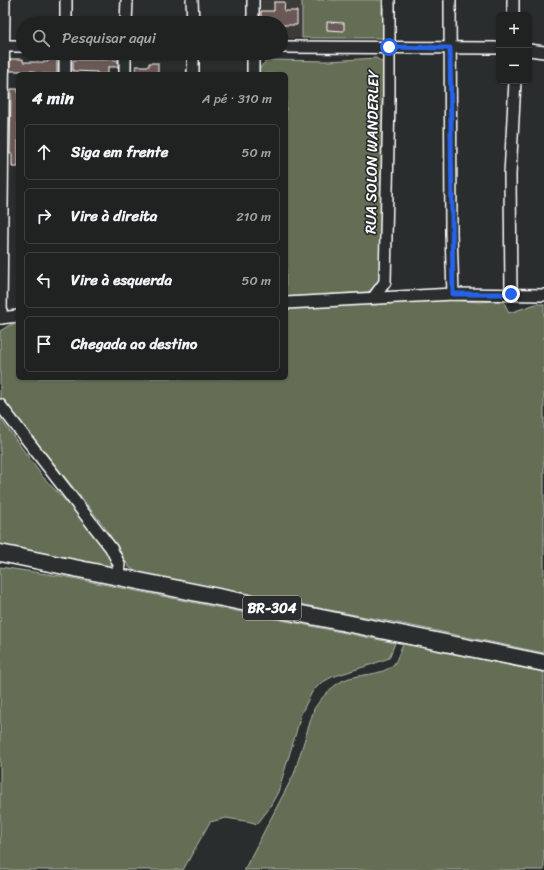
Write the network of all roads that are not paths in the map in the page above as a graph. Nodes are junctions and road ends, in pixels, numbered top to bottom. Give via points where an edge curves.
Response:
1 (4, 0) edge
2 (66, 0) edge
3 (127, 0) edge
4 (192, 0) edge
5 (253, 0) edge
6 (388, 0) edge
7 (450, 0) edge
8 (513, 0) edge
9 (513, 12) edge
10 (66, 16) edge
11 (126, 16) edge
12 (193, 16) edge
13 (253, 16) edge
14 (2, 46) edge
15 (16, 46) edge
16 (288, 47) edge
17 (389, 47) junction
18 (450, 48) junction
19 (496, 48) edge
20 (532, 50) edge
21 (544, 52) edge
22 (65, 60) edge
23 (126, 60) edge
24 (193, 60) edge
25 (253, 60) edge
26 (65, 72) edge
27 (125, 72) edge
28 (193, 72) edge
29 (253, 72) edge
30 (515, 84) edge
31 (385, 282) junction
32 (453, 294) junction
33 (511, 294) junction
34 (544, 295) edge
35 (393, 296) junction
36 (374, 297) junction
37 (288, 303) edge
38 (16, 316) edge
39 (1, 318) edge
40 (0, 404) edge
41 (0, 553) edge
42 (118, 576) junction
43 (544, 663) edge

1 - 14 street
2 - 10 street
3 - 11 street
4 - 12 street
5 - 13 street
6 - 17 street, RUA SOLON WANDERLEY
7 - 18 street
8 - 9 street
14 - 15 street
14 - 39 street
16 - 17 street
17 - 18 street
17 - 31 street, RUA SOLON WANDERLEY
18 - 19 street
18 - 32 street
20 - 21 street
22 - 26 street
23 - 27 street
24 - 28 street
25 - 29 street
30 - 33 street via 510,175
31 - 35 street
31 - 36 street
32 - 33 street
32 - 35 street
33 - 34 street
35 - 36 street
36 - 37 street
38 - 39 street
40 - 42 street via 111,548 119,564
41 - 42 highway, BR-304
42 - 43 highway, BR-304

